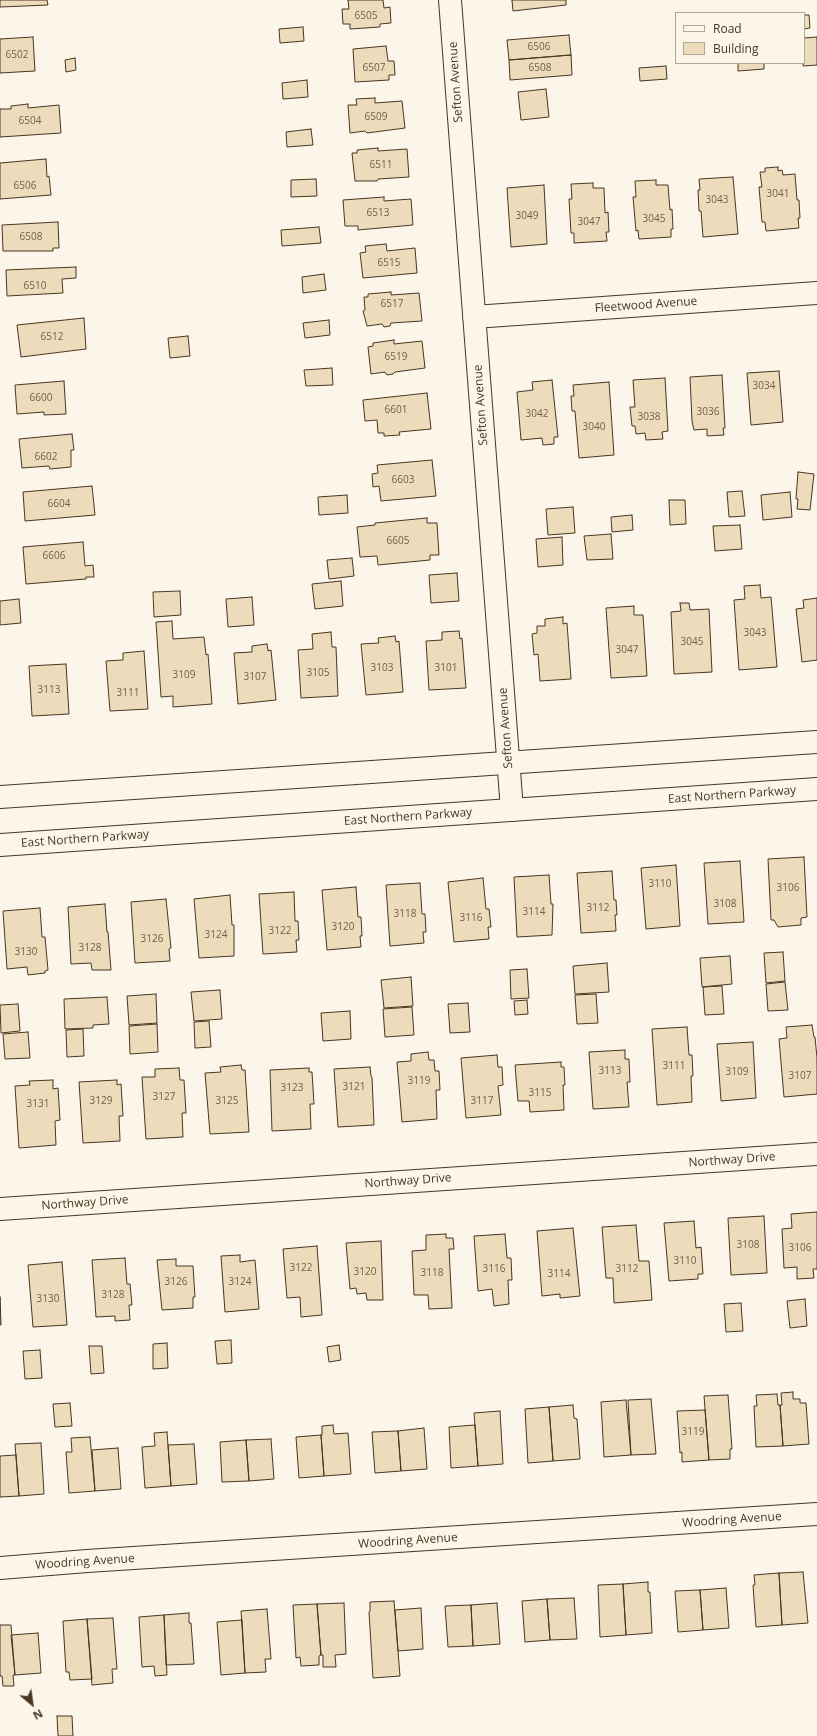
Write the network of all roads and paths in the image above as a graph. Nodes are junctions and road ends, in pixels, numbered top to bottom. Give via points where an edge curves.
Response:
1 (450, 0) edge
2 (817, 293) edge
3 (474, 317) junction
4 (817, 742) edge
5 (508, 763) junction
6 (817, 789) edge
7 (0, 797) edge
8 (512, 810) junction
9 (0, 845) edge
10 (817, 1154) edge
11 (0, 1209) edge
12 (817, 1514) edge
13 (0, 1568) edge

1 - 3 street, Sefton Avenue
2 - 3 street, Fleetwood Avenue
3 - 5 street, Sefton Avenue
4 - 5 street
5 - 7 street
5 - 8 street, Sefton Avenue
6 - 8 street, East Northern Parkway
8 - 9 street, East Northern Parkway
10 - 11 street, Northway Drive
12 - 13 street, Woodring Avenue

